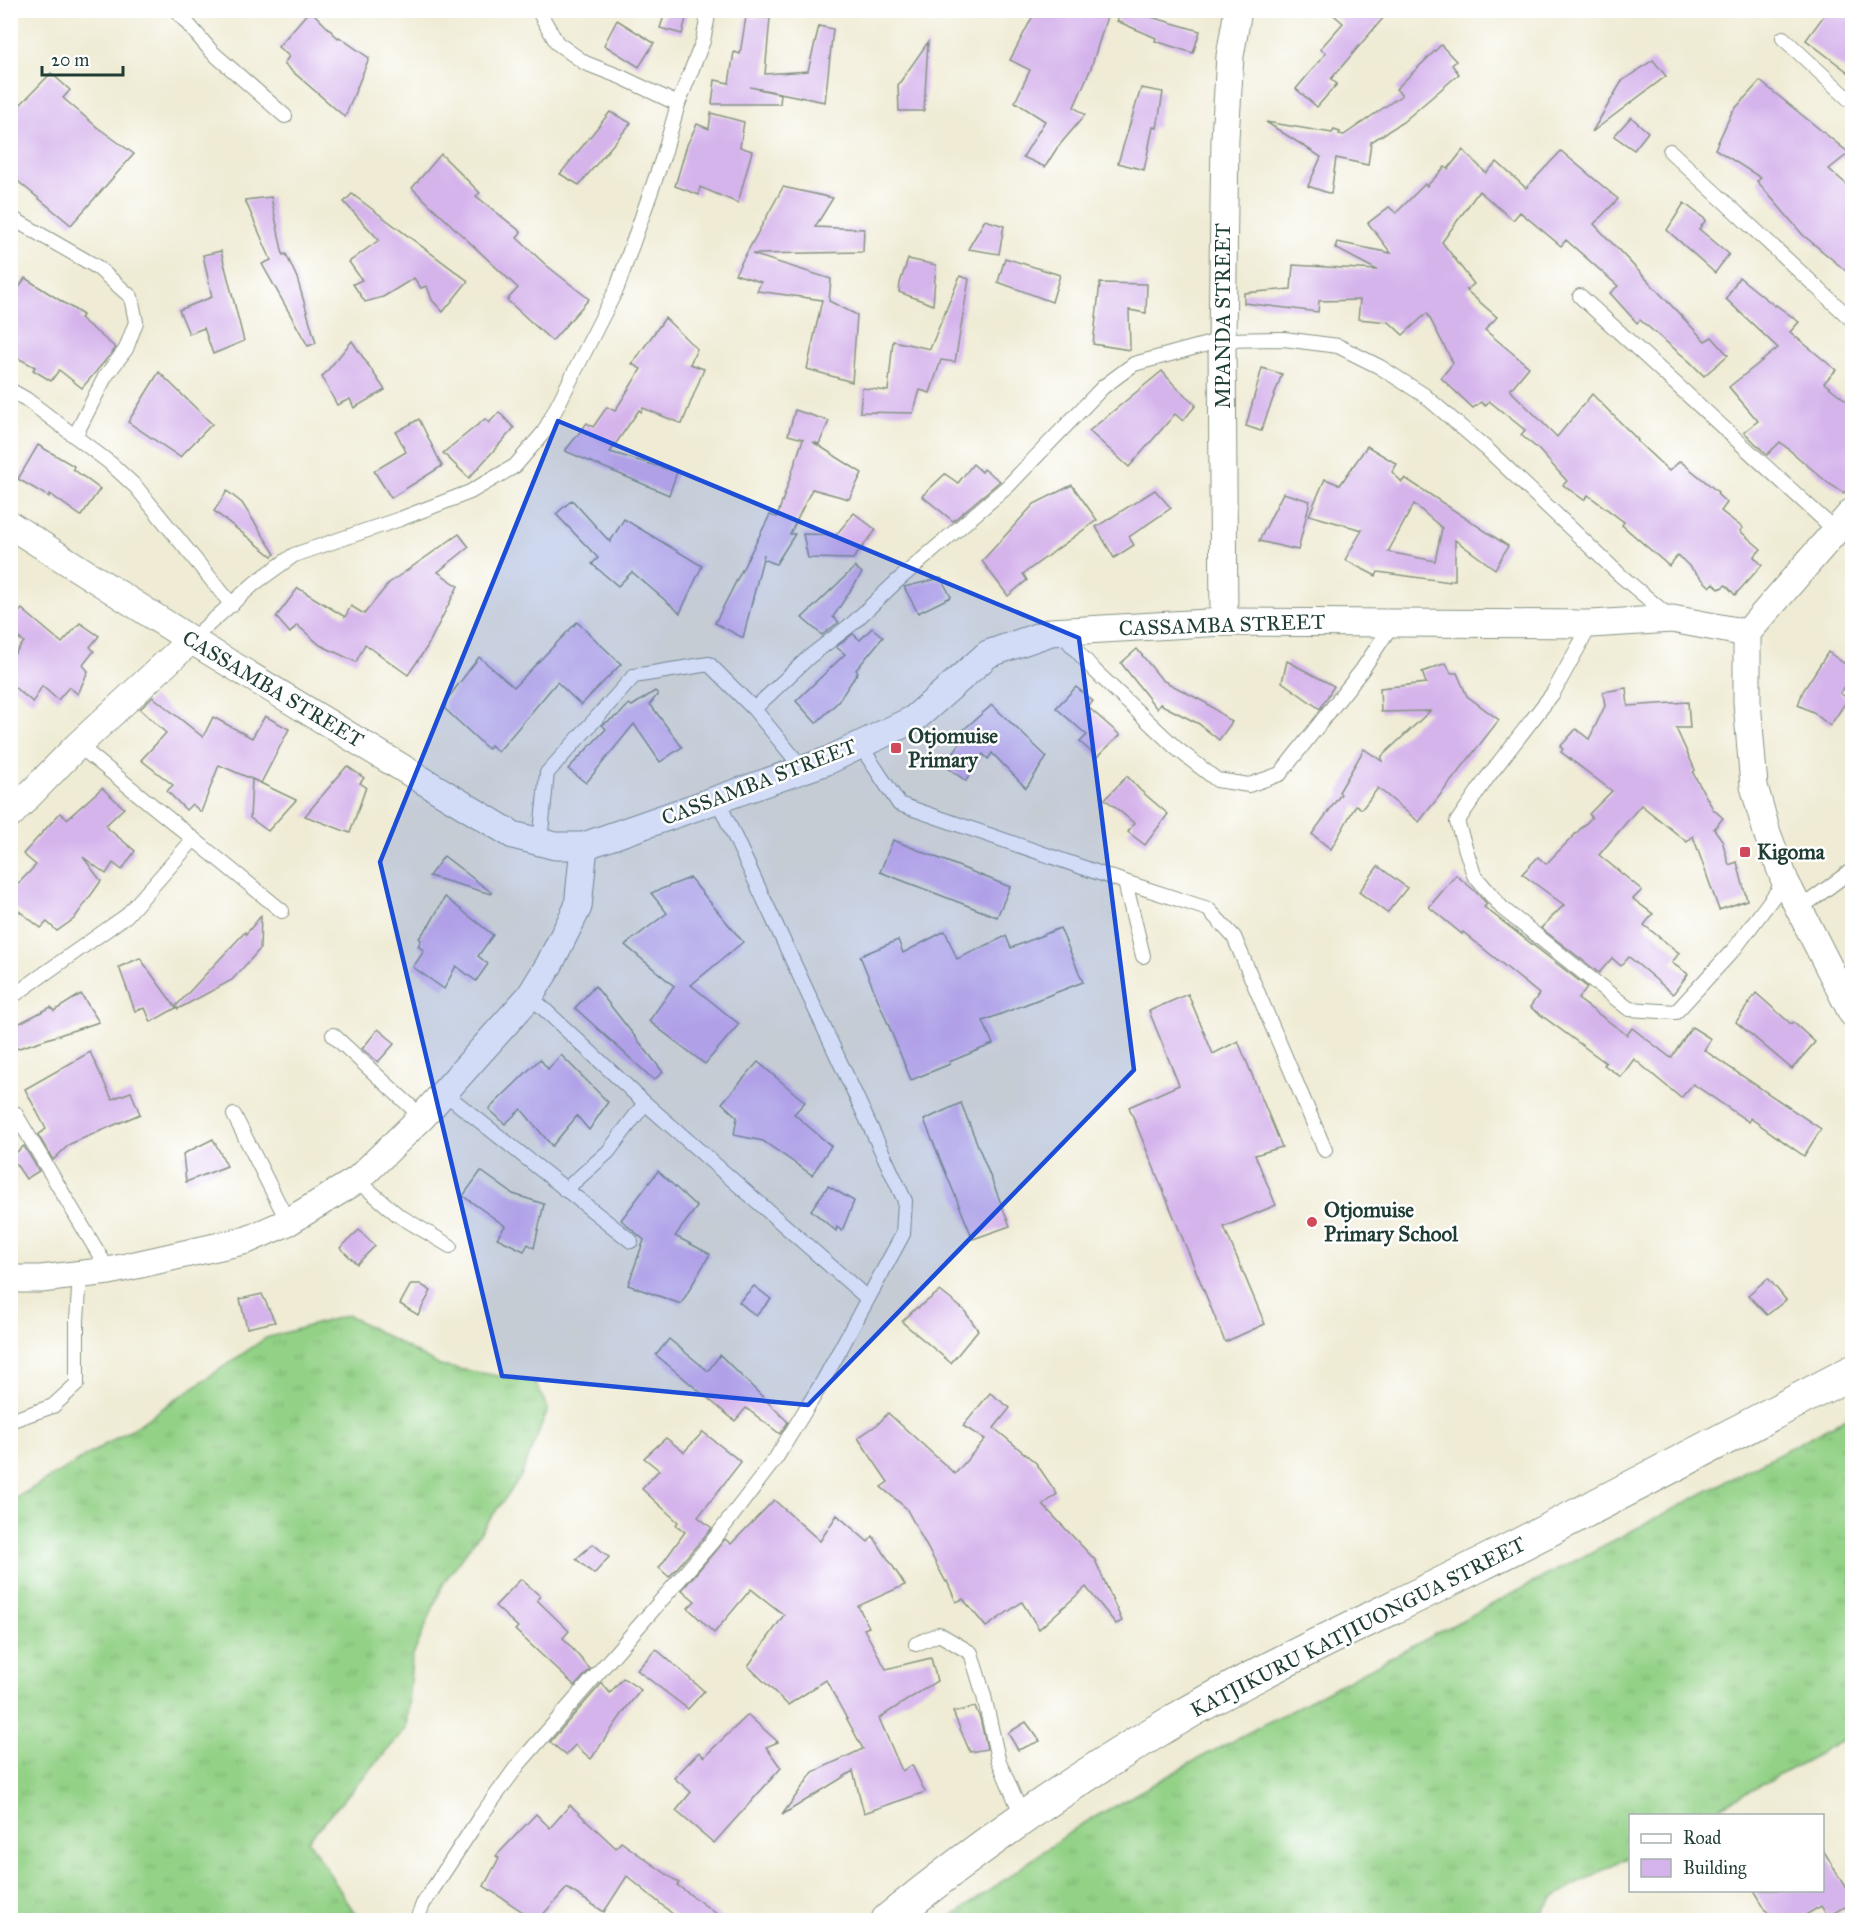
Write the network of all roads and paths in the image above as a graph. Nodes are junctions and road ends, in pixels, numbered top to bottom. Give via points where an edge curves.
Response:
1 (176, 10) edge
2 (538, 10) edge
3 (709, 10) edge
4 (1238, 10) edge
5 (1783, 38) dead end
6 (1852, 102) edge
7 (678, 104) junction
8 (285, 116) dead end
9 (1670, 151) dead end
10 (10, 217) edge
11 (1580, 296) dead end
12 (1852, 320) edge
13 (1222, 340) junction
14 (10, 390) edge
15 (75, 436) junction
16 (1844, 522) edge
17 (10, 525) edge
18 (232, 605) junction
19 (1672, 619) junction
20 (1224, 622) junction
21 (1393, 622) junction
22 (1591, 624) junction
23 (1059, 631) junction
24 (1746, 633) junction
25 (191, 640) junction
26 (754, 709) junction
27 (78, 745) junction
28 (860, 745) junction
29 (803, 769) junction
30 (717, 799) junction
31 (10, 815) edge
32 (193, 840) junction
33 (540, 842) junction
34 (585, 846) junction
35 (1852, 870) edge
36 (1785, 881) junction
37 (1125, 882) junction
38 (1798, 910) junction
39 (282, 911) dead end
40 (1143, 956) dead end
41 (530, 996) junction
42 (10, 998) edge
43 (1852, 1013) edge
44 (333, 1035) dead end
45 (443, 1092) junction
46 (645, 1103) junction
47 (15, 1113) dead end
48 (234, 1115) dead end
49 (422, 1117) junction
50 (1325, 1150) dead end
51 (357, 1180) junction
52 (565, 1190) junction
53 (288, 1222) junction
54 (631, 1241) dead end
55 (450, 1246) dead end
56 (109, 1270) junction
57 (80, 1275) junction
58 (10, 1279) edge
59 (867, 1298) junction
60 (1852, 1372) edge
61 (10, 1421) edge
62 (916, 1644) dead end
63 (1023, 1818) junction
64 (417, 1920) edge
65 (888, 1920) edge

1 - 8 lane via 212,52
2 - 7 lane via 557,43 585,63
3 - 7 lane via 703,41
4 - 13 street, MPANDA STREET via 1230,56 1225,138
5 - 6 lane
7 - 18 lane via 617,288 544,432 515,466 470,492 294,555
9 - 12 lane
10 - 15 lane via 98,267 131,297 136,322 126,349 105,377
11 - 16 lane
13 - 19 lane via 1284,339 1338,346 1380,367 1424,395 1488,450
13 - 20 street, MPANDA STREET
13 - 26 lane via 1134,364 1103,387 1008,486
14 - 15 lane
15 - 18 lane via 136,487
16 - 24 street
17 - 25 street, CASSAMBA STREET
18 - 25 lane
19 - 22 street, CASSAMBA STREET
19 - 24 street, CASSAMBA STREET
20 - 21 street, CASSAMBA STREET
20 - 23 street, CASSAMBA STREET
21 - 22 street, CASSAMBA STREET
21 - 23 lane via 1362,670 1280,774 1249,785 1217,780 1176,748
22 - 36 lane via 1553,693 1458,822 1474,875 1502,908 1629,1009 1676,1012 1735,948
23 - 28 street, CASSAMBA STREET via 988,654 914,719
24 - 36 street via 1754,786
25 - 27 street
25 - 33 street, CASSAMBA STREET via 513,835
26 - 29 lane
26 - 33 lane via 709,664 634,676 547,773
27 - 31 street
27 - 32 lane
28 - 29 street, CASSAMBA STREET
28 - 37 lane via 898,804
29 - 30 street, CASSAMBA STREET
30 - 34 street, CASSAMBA STREET
30 - 59 lane via 905,1201 903,1234
32 - 39 lane
32 - 42 lane via 126,916
33 - 34 street, CASSAMBA STREET
34 - 41 street via 578,908
35 - 38 lane
36 - 38 street
37 - 40 lane
37 - 50 lane via 1208,909 1234,937
38 - 43 street
41 - 45 street
41 - 46 lane
44 - 49 lane
45 - 49 street
45 - 52 lane
46 - 52 lane via 608,1152
46 - 59 lane
47 - 56 lane
48 - 53 lane
49 - 51 street
51 - 53 street
51 - 55 lane via 398,1215
52 - 54 lane
53 - 56 street via 247,1240
56 - 57 street
57 - 58 street
57 - 61 lane via 77,1384 53,1406
59 - 64 lane via 776,1458 712,1542 518,1765 436,1884
60 - 63 street, KATJIKURU KATJIUONGUA STREET via 1476,1567 1267,1670 1169,1724
62 - 63 lane via 939,1634 971,1653 998,1759
63 - 65 street, KATJIKURU KATJIUONGUA STREET

